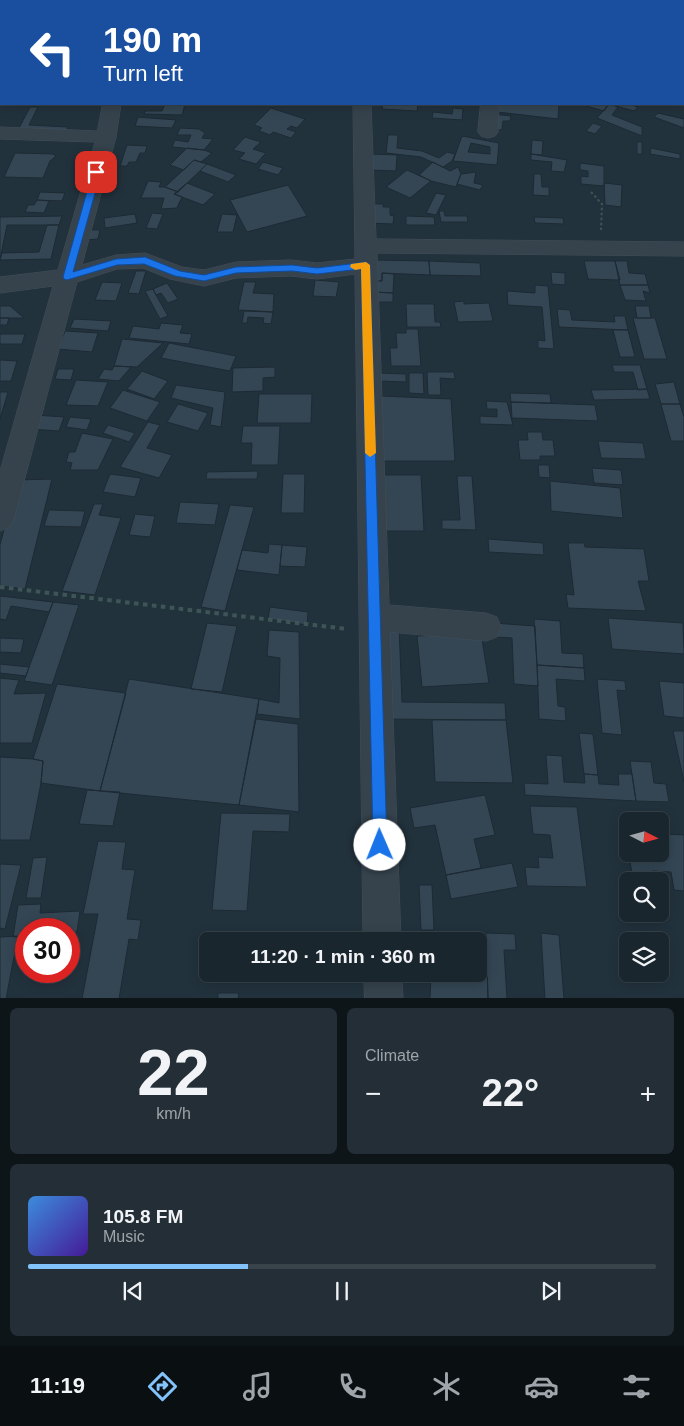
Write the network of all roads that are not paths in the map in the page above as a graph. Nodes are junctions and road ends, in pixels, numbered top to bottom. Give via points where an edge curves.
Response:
1 (112, 105) edge
2 (362, 105) edge
3 (490, 105) edge
4 (488, 132) dead end
5 (0, 133) edge
6 (106, 137) junction
7 (684, 248) edge
8 (366, 256) junction
9 (67, 277) junction
10 (0, 285) edge
11 (0, 520) edge
12 (375, 625) junction
13 (486, 627) dead end
14 (382, 932) edge
15 (383, 982) edge
16 (384, 998) edge

1 - 6 street
2 - 8 street
3 - 4 street
5 - 6 street
6 - 9 street
7 - 8 street
8 - 9 street via 317,271 292,268 236,270 204,278 178,274 145,260 116,262
8 - 12 street
9 - 10 street
9 - 11 street
12 - 13 street
12 - 14 street
15 - 16 street

